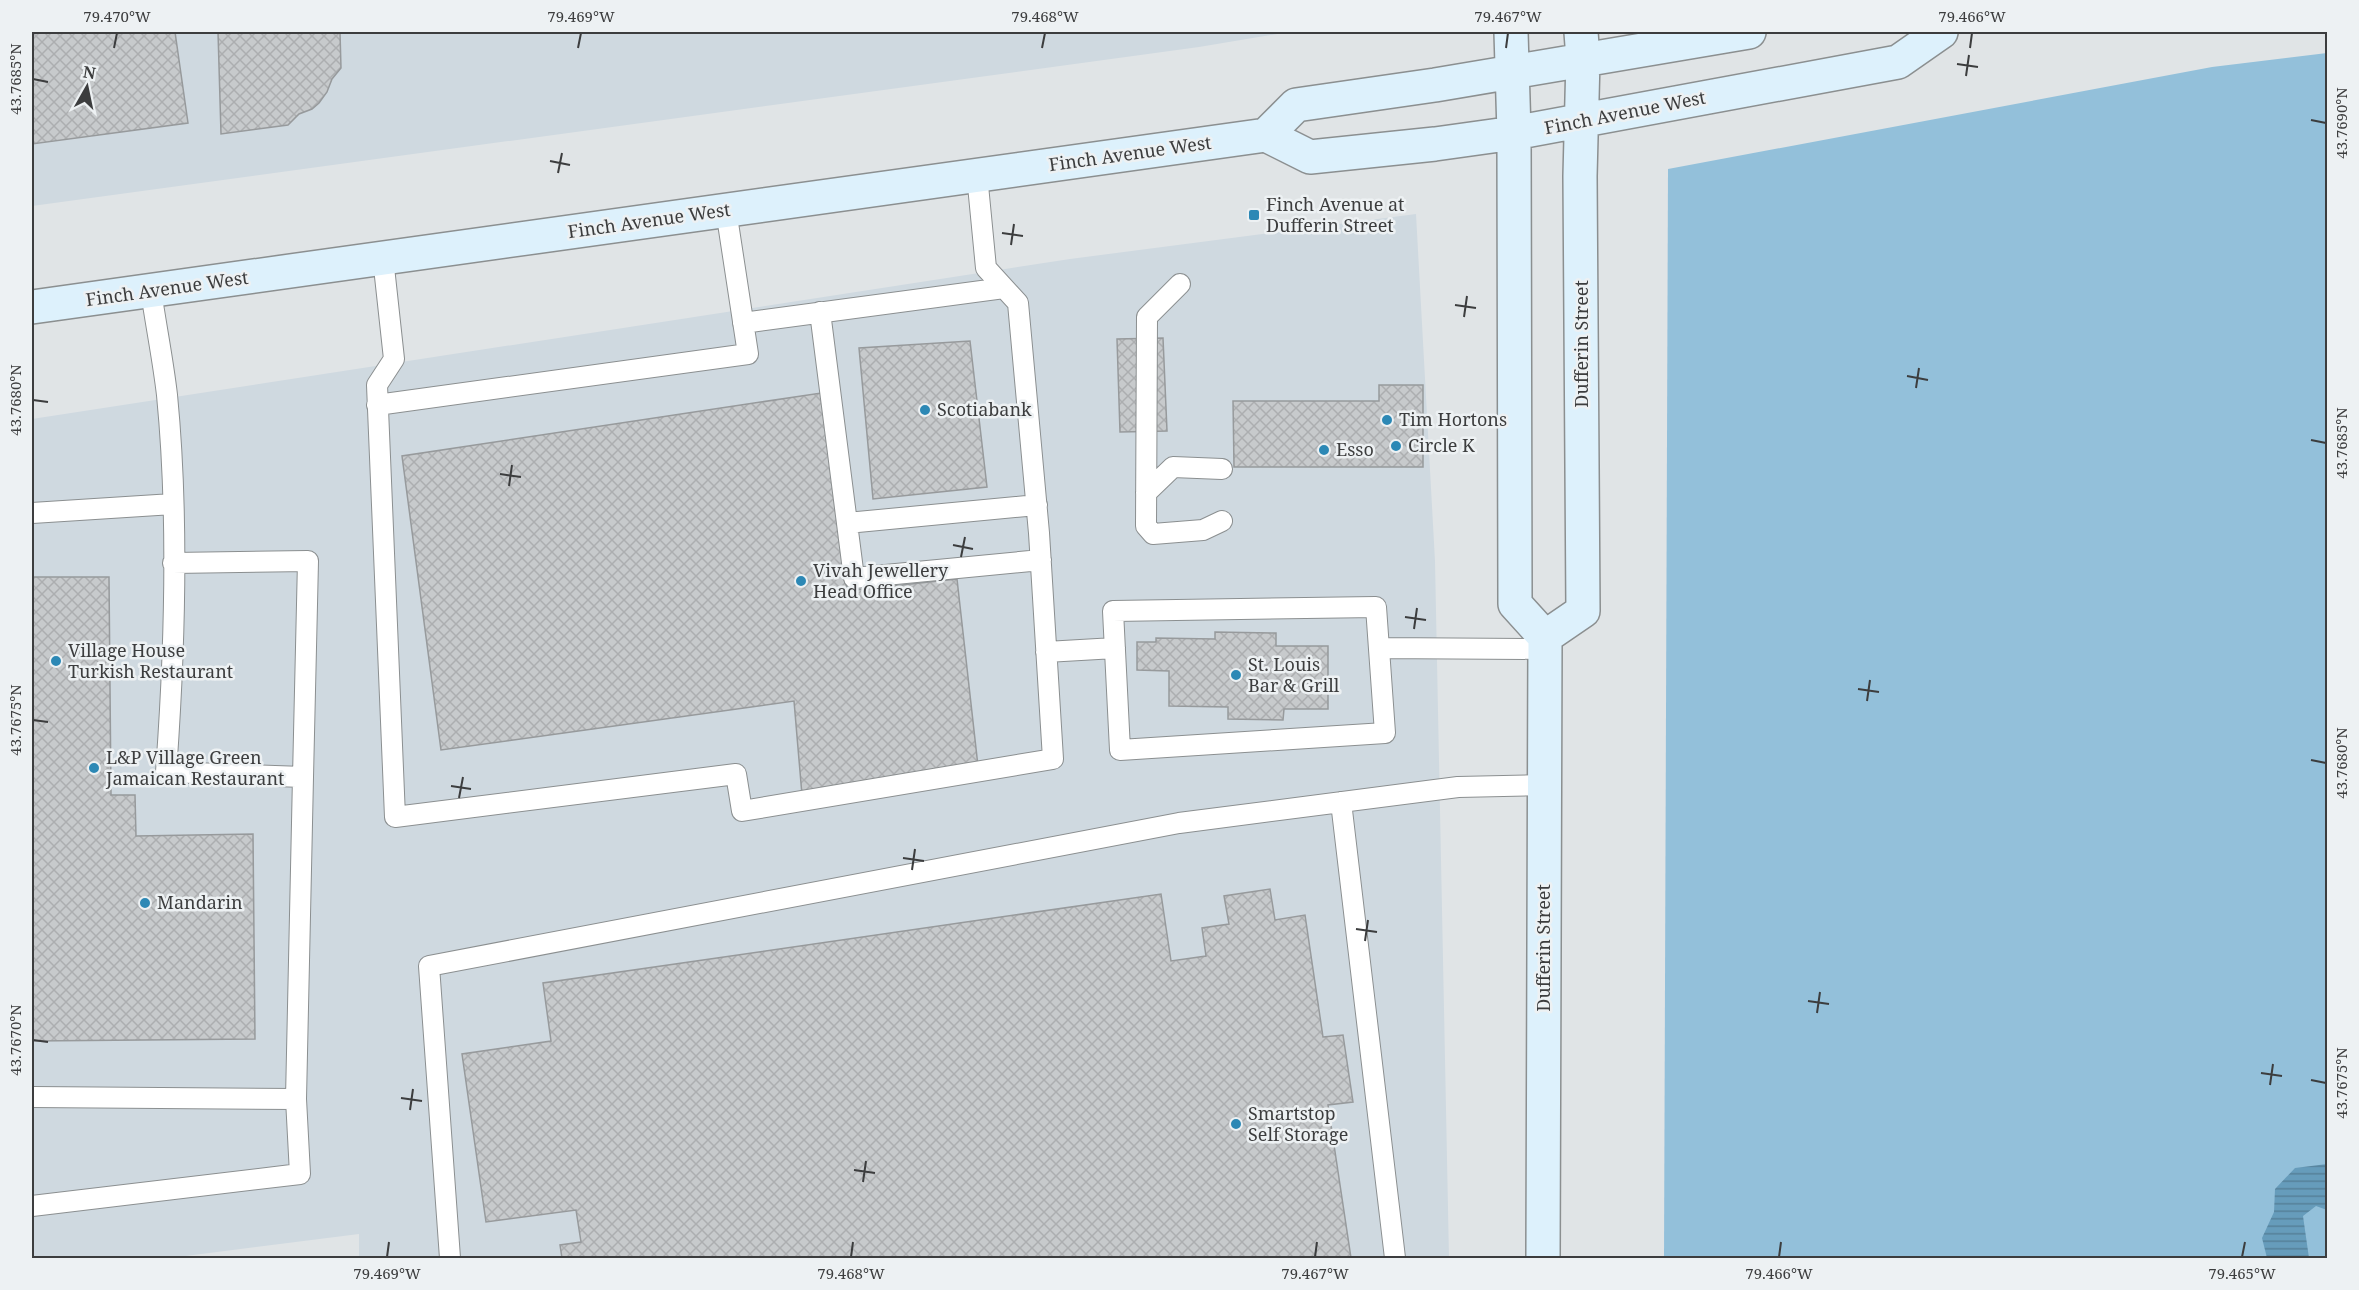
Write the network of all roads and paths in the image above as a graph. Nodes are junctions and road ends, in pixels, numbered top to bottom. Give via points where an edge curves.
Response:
1 (1511, 32) edge
2 (1749, 32) edge
3 (1941, 32) edge
4 (1582, 45) edge
5 (1513, 72) junction
6 (1581, 120) junction
7 (1514, 134) junction
8 (1266, 135) junction
9 (977, 175) junction
10 (726, 210) junction
11 (384, 258) junction
12 (1180, 284) dead end
13 (1004, 288) junction
14 (151, 291) junction
15 (32, 307) edge
16 (820, 312) junction
17 (743, 323) junction
18 (377, 405) junction
19 (1222, 469) dead end
20 (1146, 493) junction
21 (173, 504) junction
22 (1037, 505) junction
23 (32, 513) edge
24 (1222, 521) dead end
25 (847, 523) junction
26 (1041, 560) junction
27 (173, 563) junction
28 (1545, 643) junction
29 (1115, 648) junction
30 (1379, 648) junction
31 (1046, 652) junction
32 (303, 777) junction
33 (1545, 785) junction
34 (1341, 802) junction
35 (32, 1097) edge
36 (296, 1099) junction
37 (32, 1206) edge
38 (450, 1258) edge
39 (1395, 1258) edge
40 (1543, 1258) edge

1 - 5 main road
2 - 4 main road
3 - 6 main road, Finch Avenue West via 1898,62
4 - 5 main road
4 - 6 main road, Dufferin Street
5 - 7 main road
5 - 8 main road via 1296,105
6 - 7 main road, Finch Avenue West
6 - 28 main road, Dufferin Street via 1583,611
7 - 8 main road, Finch Avenue West via 1310,158
7 - 28 main road via 1515,603
8 - 9 main road, Finch Avenue West
9 - 10 main road, Finch Avenue West
9 - 13 lane via 986,268
10 - 11 main road, Finch Avenue West
10 - 17 lane
11 - 14 main road, Finch Avenue West
11 - 18 lane via 394,359 377,385
12 - 20 lane via 1147,317
13 - 16 lane
13 - 22 lane via 1018,303
14 - 15 main road, Finch Avenue West
14 - 21 lane via 166,394
16 - 17 lane
16 - 25 lane
17 - 18 lane via 748,354
18 - 31 lane via 395,817 736,774 742,811 1053,759
19 - 20 lane via 1173,467
20 - 24 lane via 1146,526 1153,534 1203,530
21 - 23 lane
21 - 27 lane
22 - 25 lane
22 - 26 lane
25 - 26 lane via 854,578
26 - 31 lane
27 - 32 lane via 174,669 166,772
27 - 32 lane via 308,561
28 - 30 lane
28 - 33 main road, Dufferin Street
29 - 30 lane via 1113,611 1376,607
29 - 30 lane via 1120,750 1384,733
29 - 31 lane
32 - 36 lane
33 - 34 lane via 1458,787
33 - 40 main road, Dufferin Street
34 - 38 lane via 1179,823 429,966
34 - 39 lane
35 - 36 lane
36 - 37 lane via 300,1174

